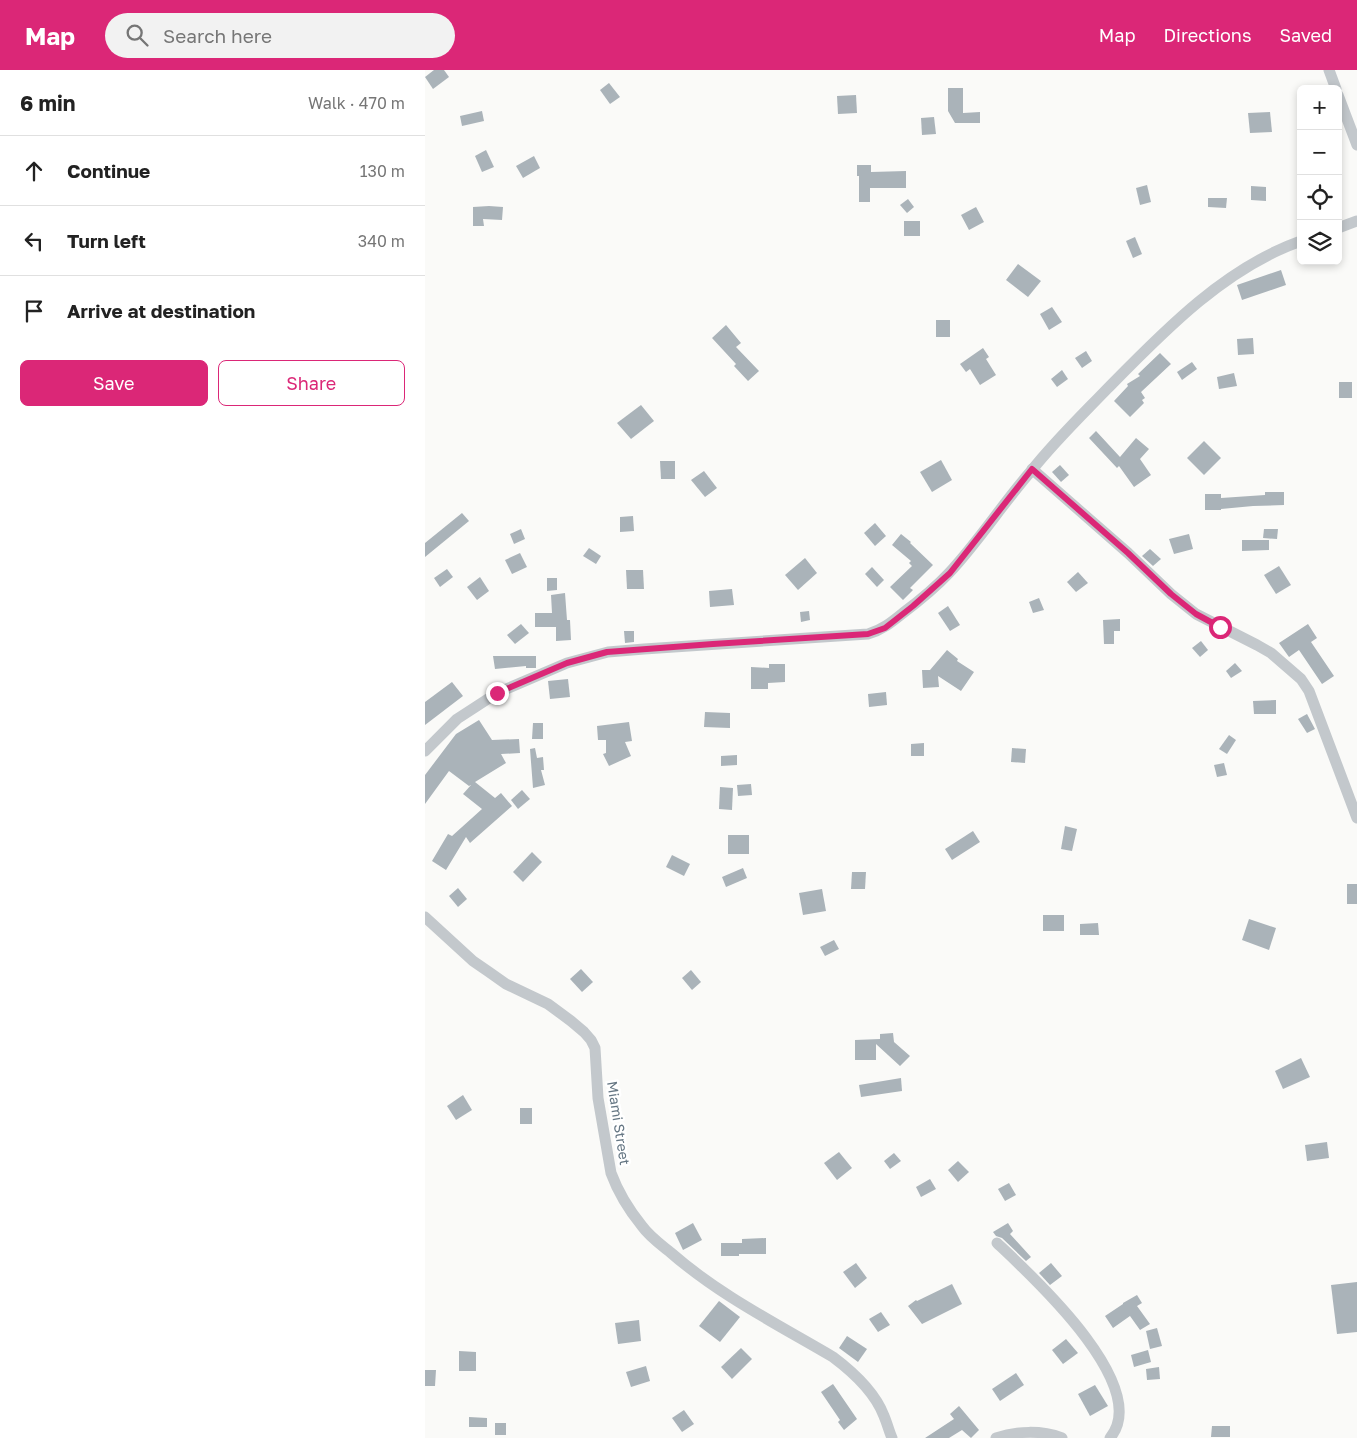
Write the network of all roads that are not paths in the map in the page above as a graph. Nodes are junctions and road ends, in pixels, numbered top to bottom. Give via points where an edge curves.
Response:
1 (1329, 70) edge
2 (1335, 85) edge
3 (1342, 105) edge
4 (1357, 145) edge
5 (1357, 221) edge
6 (1342, 227) edge
7 (1297, 243) edge
8 (1032, 469) junction
9 (425, 751) edge
10 (1357, 818) edge
11 (425, 917) edge
12 (997, 1243) dead end
13 (892, 1438) edge
14 (996, 1438) edge
15 (1062, 1438) edge
16 (1110, 1438) edge

1 - 2 street
3 - 4 street
5 - 6 street
7 - 8 street via 1250,266 1195,305 1132,364
8 - 9 street via 950,573 885,628 868,634 607,652 585,657 497,693 457,719
8 - 10 street via 1196,614 1271,653 1301,679
11 - 13 street, Miami Street via 489,972 548,1004 591,1040 595,1048 598,1098 611,1173 643,1227 703,1279 847,1368 873,1395
12 - 16 street via 1060,1305 1093,1346 1119,1399 1119,1420
14 - 15 street via 1029,1432

